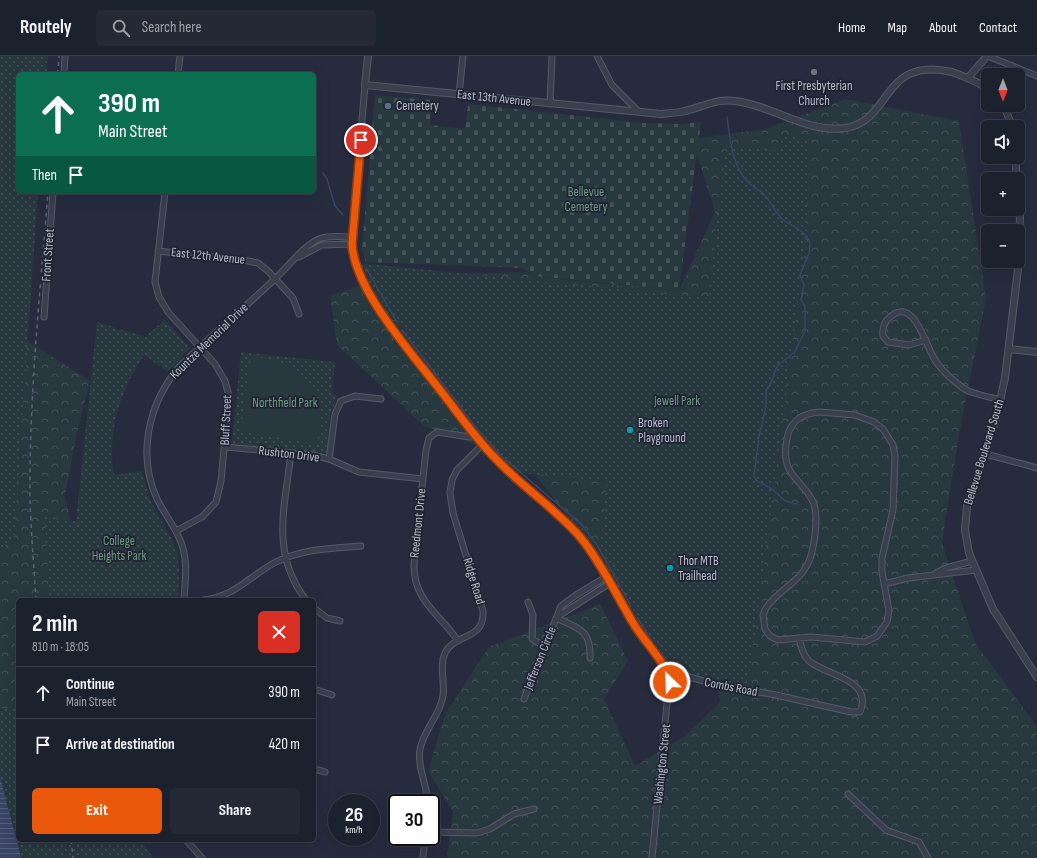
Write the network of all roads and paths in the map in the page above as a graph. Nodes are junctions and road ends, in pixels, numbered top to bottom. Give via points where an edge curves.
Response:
1 (65, 56) edge
2 (180, 56) edge
3 (368, 56) edge
4 (462, 56) edge
5 (552, 56) edge
6 (597, 56) edge
7 (987, 56) edge
8 (64, 72) edge
9 (178, 72) edge
10 (1037, 76) edge
11 (968, 78) junction
12 (365, 85) junction
13 (981, 85) edge
14 (459, 94) junction
15 (550, 104) junction
16 (638, 111) junction
17 (53, 194) edge
18 (165, 194) edge
19 (1020, 216) edge
20 (352, 237) junction
21 (352, 244) junction
22 (158, 251) junction
23 (296, 258) junction
24 (276, 278) junction
25 (298, 314) dead end
26 (44, 317) dead end
27 (926, 340) junction
28 (199, 347) junction
29 (1010, 349) junction
30 (1037, 352) edge
31 (381, 399) dead end
32 (1001, 400) junction
33 (475, 436) junction
34 (482, 445) junction
35 (225, 446) junction
36 (291, 453) junction
37 (986, 454) junction
38 (329, 459) junction
39 (1037, 468) edge
40 (423, 479) junction
41 (176, 531) junction
42 (361, 546) dead end
43 (285, 558) junction
44 (972, 561) junction
45 (976, 570) junction
46 (931, 575) junction
47 (606, 577) junction
48 (610, 584) junction
49 (884, 584) junction
50 (184, 598) edge
51 (211, 598) edge
52 (305, 598) edge
53 (528, 602) dead end
54 (316, 609) edge
55 (556, 618) junction
56 (340, 621) dead end
57 (799, 638) junction
58 (458, 641) junction
59 (544, 646) junction
60 (590, 658) dead end
61 (666, 671) junction
62 (1037, 677) edge
63 (316, 690) edge
64 (332, 695) dead end
65 (524, 699) dead end
66 (316, 770) edge
67 (325, 772) dead end
68 (426, 794) edge
69 (848, 794) dead end
70 (534, 809) dead end
71 (440, 832) edge
72 (189, 842) edge
73 (425, 846) edge
74 (202, 858) edge
75 (424, 858) edge
76 (652, 858) edge
77 (928, 858) edge

1 - 8 street
2 - 9 street
3 - 12 street
4 - 14 street
5 - 15 street
6 - 16 street via 607,79
7 - 10 street
7 - 11 street
11 - 13 street
11 - 16 street via 934,66 912,69 892,83 865,119 844,128 818,127 736,101 716,101 687,111 671,113
12 - 14 street, East 13th Avenue
12 - 20 street
14 - 15 street, East 13th Avenue
15 - 16 street, East 13th Avenue
17 - 26 street, Front Street
18 - 22 street, Bluff Street
19 - 29 street, Bellevue Boulevard South via 1020,254
20 - 21 street
20 - 23 street, Kountze Memorial Drive via 319,239 304,248
21 - 23 street via 322,245
21 - 33 street via 360,273 380,310
22 - 24 street, East 12th Avenue via 251,261 263,266
22 - 28 street, Bluff Street via 155,282 159,297 168,312
23 - 24 street, Kountze Memorial Drive
24 - 25 street, East 12th Avenue via 293,298
24 - 28 street, Kountze Memorial Drive
27 - 27 street via 910,316 902,312 894,314 883,326 883,336 888,342 909,345
27 - 32 street via 935,361 958,384
28 - 35 street, Bluff Street via 221,374 227,388 229,404
28 - 41 street, Kountze Memorial Drive via 178,367 162,389 153,410 148,436 148,461 152,484
29 - 30 street
29 - 32 street, Bellevue Boulevard South
31 - 38 street via 355,396 341,401 335,414
32 - 37 street, Bellevue Boulevard South
33 - 34 street
33 - 40 street, Reedmont Drive via 441,432 431,436 427,445
34 - 47 street via 574,530 588,547
34 - 58 street, Ridge Road via 457,470 450,493 453,513 483,615 478,629
35 - 36 street, Rushton Drive
35 - 41 street, Bluff Street via 216,502 202,517
36 - 38 street, Rushton Drive
36 - 43 street via 283,526
37 - 39 street
37 - 44 street, Bellevue Boulevard South via 970,495 966,515 966,538
38 - 40 street, Rushton Drive via 359,472
40 - 58 street, Reedmont Drive via 414,580 422,598
41 - 50 street, Kountze Memorial Drive via 186,563
42 - 43 street via 316,549
43 - 51 street via 230,593
43 - 52 street via 295,585
44 - 45 street, Bellevue Boulevard South
44 - 46 street
45 - 46 street
45 - 62 street, Bellevue Boulevard South via 1000,622
46 - 49 street
47 - 48 street
47 - 55 street, Jefferson Circle via 567,601 561,606
48 - 55 street, Jefferson Circle
48 - 61 street
49 - 57 street via 888,617 885,627 874,639 859,642 817,637
49 - 57 street via 882,558 893,510 894,456 891,440 879,425 855,415 819,412 801,417 789,429 785,458 789,469 814,505 816,514 812,552 800,576 768,604 763,615 765,629 774,639 783,641
53 - 59 street via 532,615 532,639
54 - 56 street via 328,618
55 - 59 street, Jefferson Circle
55 - 60 street via 584,632 590,642
57 - 61 street, Combs Road via 803,652 809,660 855,685 862,700 860,712 719,685
58 - 68 street, Ridge Road via 445,652 442,663 442,697 420,748
59 - 65 street, Jefferson Circle
61 - 76 street, Washington Street via 670,682
63 - 64 street
66 - 67 street
69 - 77 street via 886,830 919,842
70 - 71 street via 514,814 490,829 477,833
72 - 74 street
73 - 75 street

